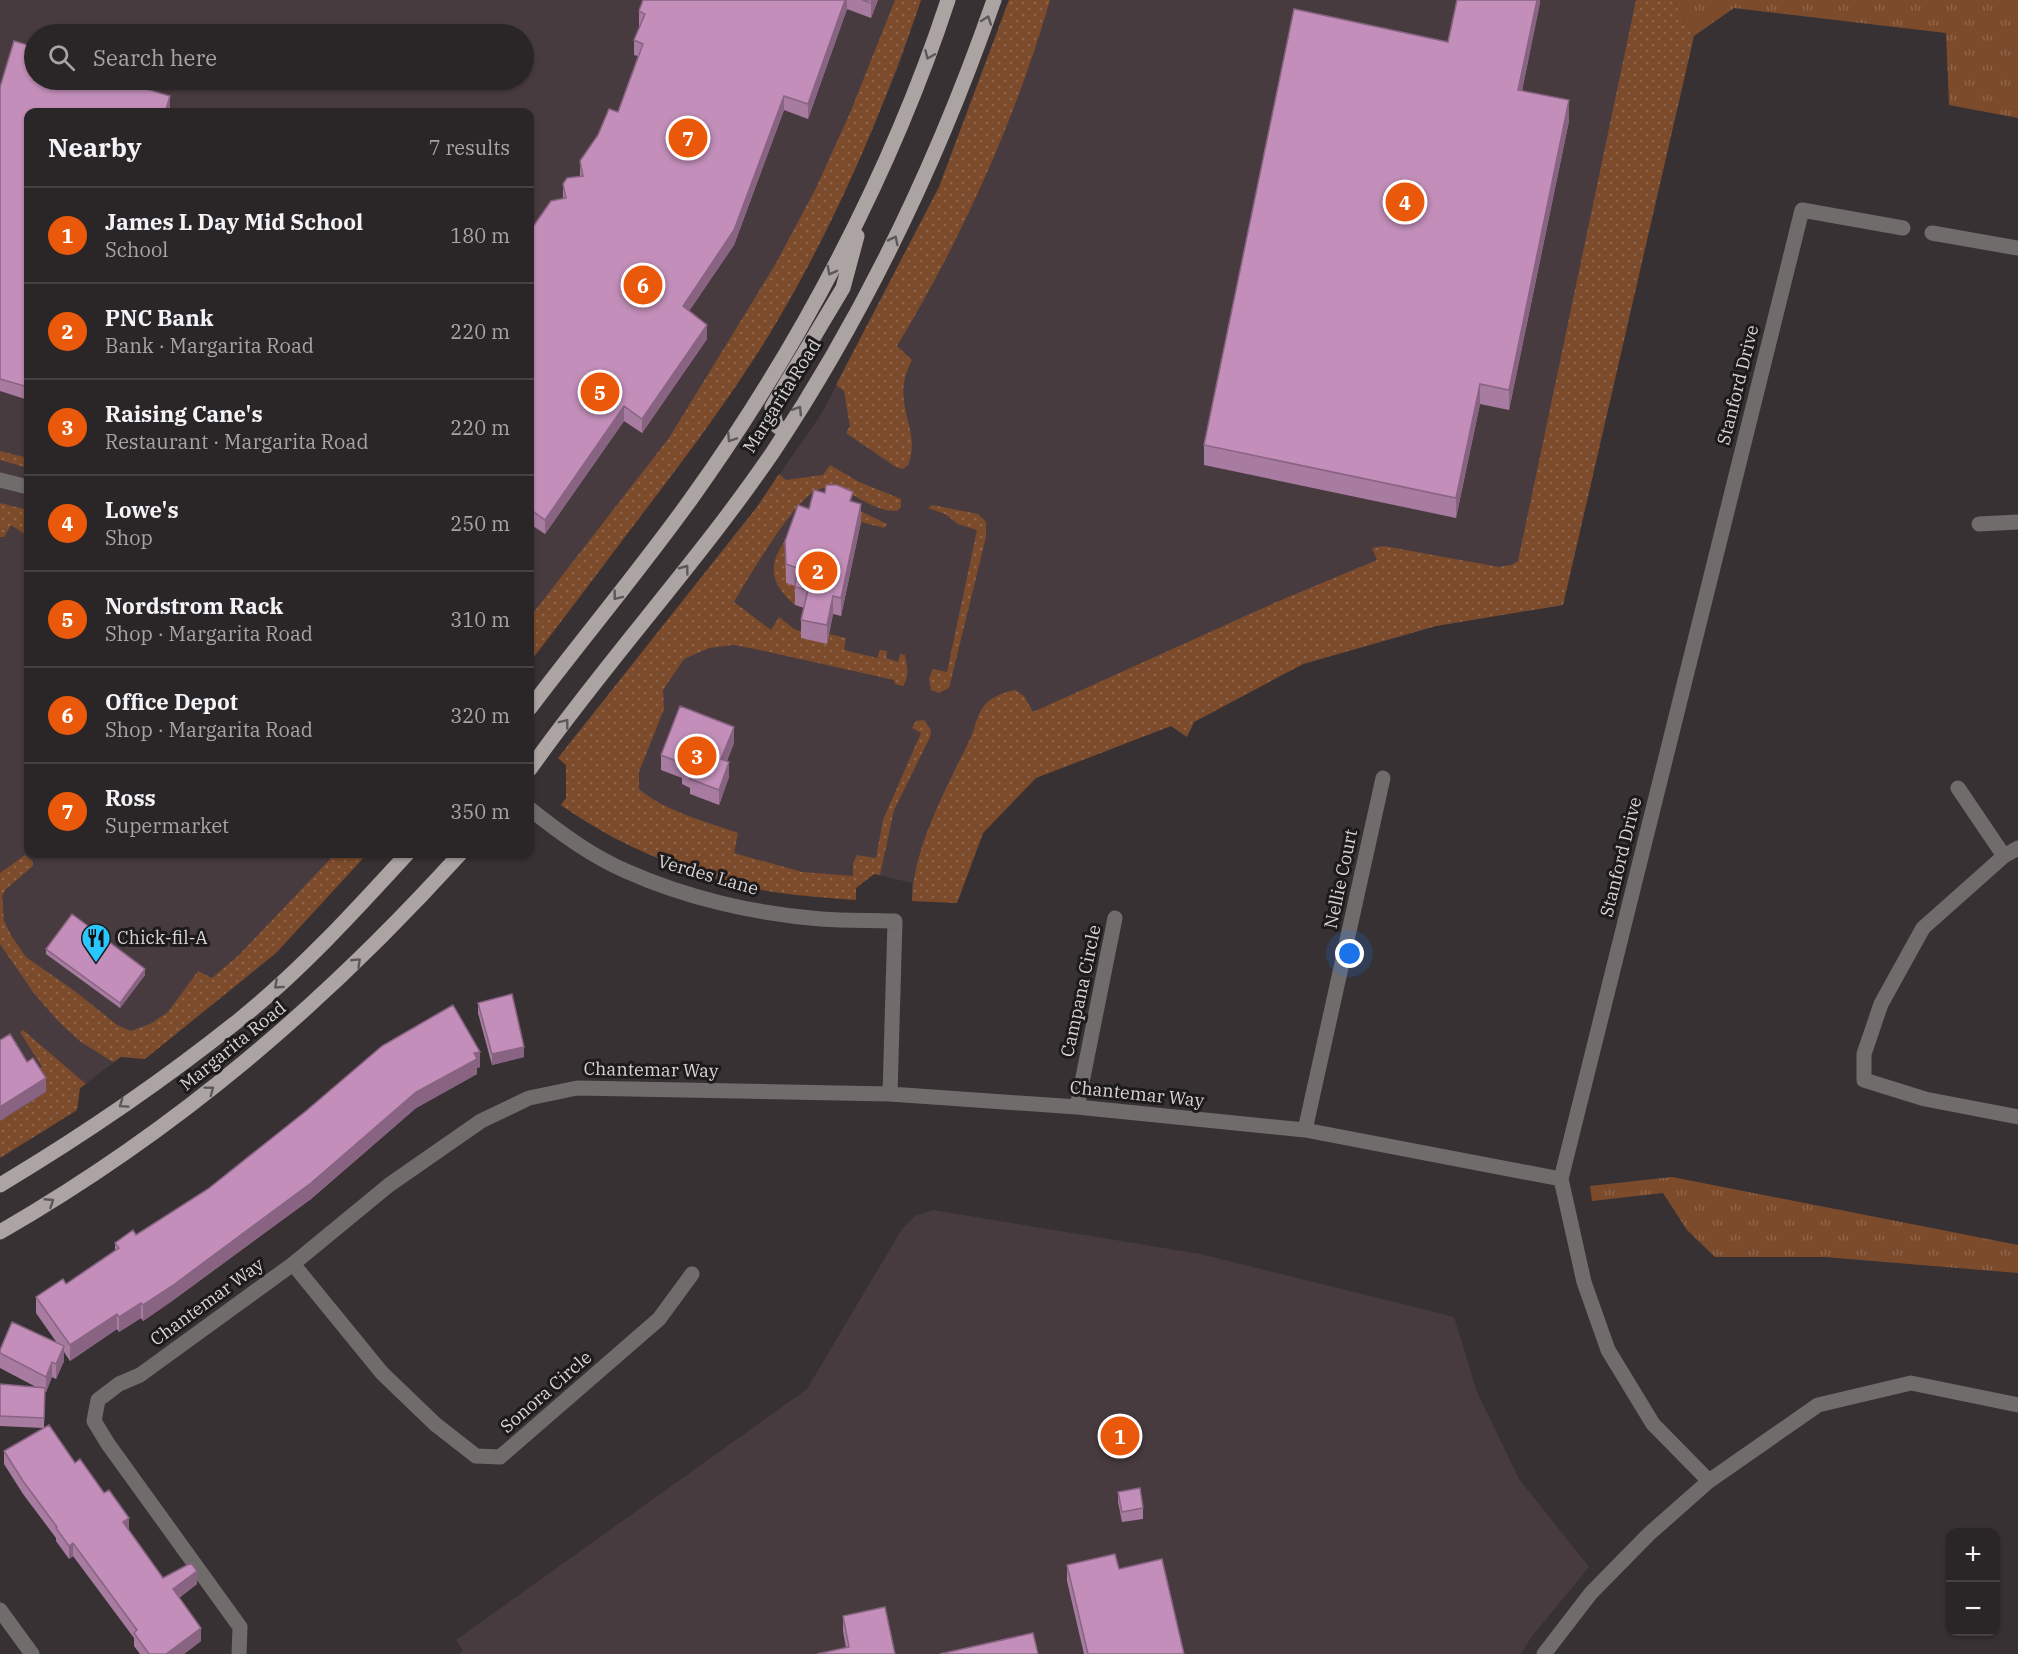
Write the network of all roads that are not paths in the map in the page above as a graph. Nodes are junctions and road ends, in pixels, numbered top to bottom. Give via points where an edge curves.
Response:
1 (948, 0) edge
2 (994, 0) edge
3 (865, 207) junction
4 (1903, 228) dead end
5 (1932, 233) dead end
6 (2018, 248) edge
7 (785, 432) junction
8 (0, 480) edge
9 (24, 486) edge
10 (2018, 522) edge
11 (1979, 524) dead end
12 (534, 703) edge
13 (534, 764) edge
14 (1383, 778) dead end
15 (1958, 788) dead end
16 (534, 812) edge
17 (2018, 848) edge
18 (2004, 856) junction
19 (403, 858) edge
20 (456, 858) edge
21 (1115, 918) dead end
22 (890, 1094) junction
23 (1077, 1107) junction
24 (2018, 1117) edge
25 (1305, 1130) junction
26 (1561, 1179) junction
27 (0, 1185) edge
28 (0, 1232) edge
29 (293, 1264) junction
30 (692, 1274) dead end
31 (2018, 1405) edge
32 (1709, 1480) junction
33 (0, 1610) edge
34 (32, 1654) edge
35 (239, 1654) edge
36 (1544, 1654) edge

1 -> 3 main road, Margarita Road
7 -> 2 main road, Margarita Road via 866,294 900,227 948,122
3 - 7 main road via 843,288 772,407 776,425
3 -> 12 main road, Margarita Road via 812,308 691,498
4 - 26 street, Stanford Drive via 1802,210
5 - 6 street
13 -> 7 main road, Margarita Road via 737,501
8 - 9 street
10 - 11 street
14 - 25 street, Nellie Court
15 - 18 street
16 - 22 street, Verdes Lane via 560,833 625,871 698,896 821,920 895,921
17 - 18 street
18 - 24 street via 1923,928 1881,1004 1864,1054 1864,1080 1924,1100
19 -> 27 main road, Margarita Road via 300,966 239,1019 54,1153
28 -> 20 main road, Margarita Road via 116,1160 247,1062 369,950
21 - 23 street, Campana Circle
22 - 23 street, Chantemar Way
22 - 29 street, Chantemar Way via 577,1088 529,1098 481,1121 388,1185
23 - 25 street, Chantemar Way
25 - 26 street, Chantemar Way
26 - 32 street, Stanford Drive via 1584,1282 1608,1350 1653,1424
29 - 30 street, Sonora Circle via 382,1373 435,1424 476,1456 500,1457 659,1319
29 - 35 street, Chantemar Way via 140,1375 119,1384 98,1400 94,1410 94,1421 108,1444 240,1627
31 - 32 street via 1911,1383 1818,1405
32 - 36 street via 1591,1593
33 - 34 street

